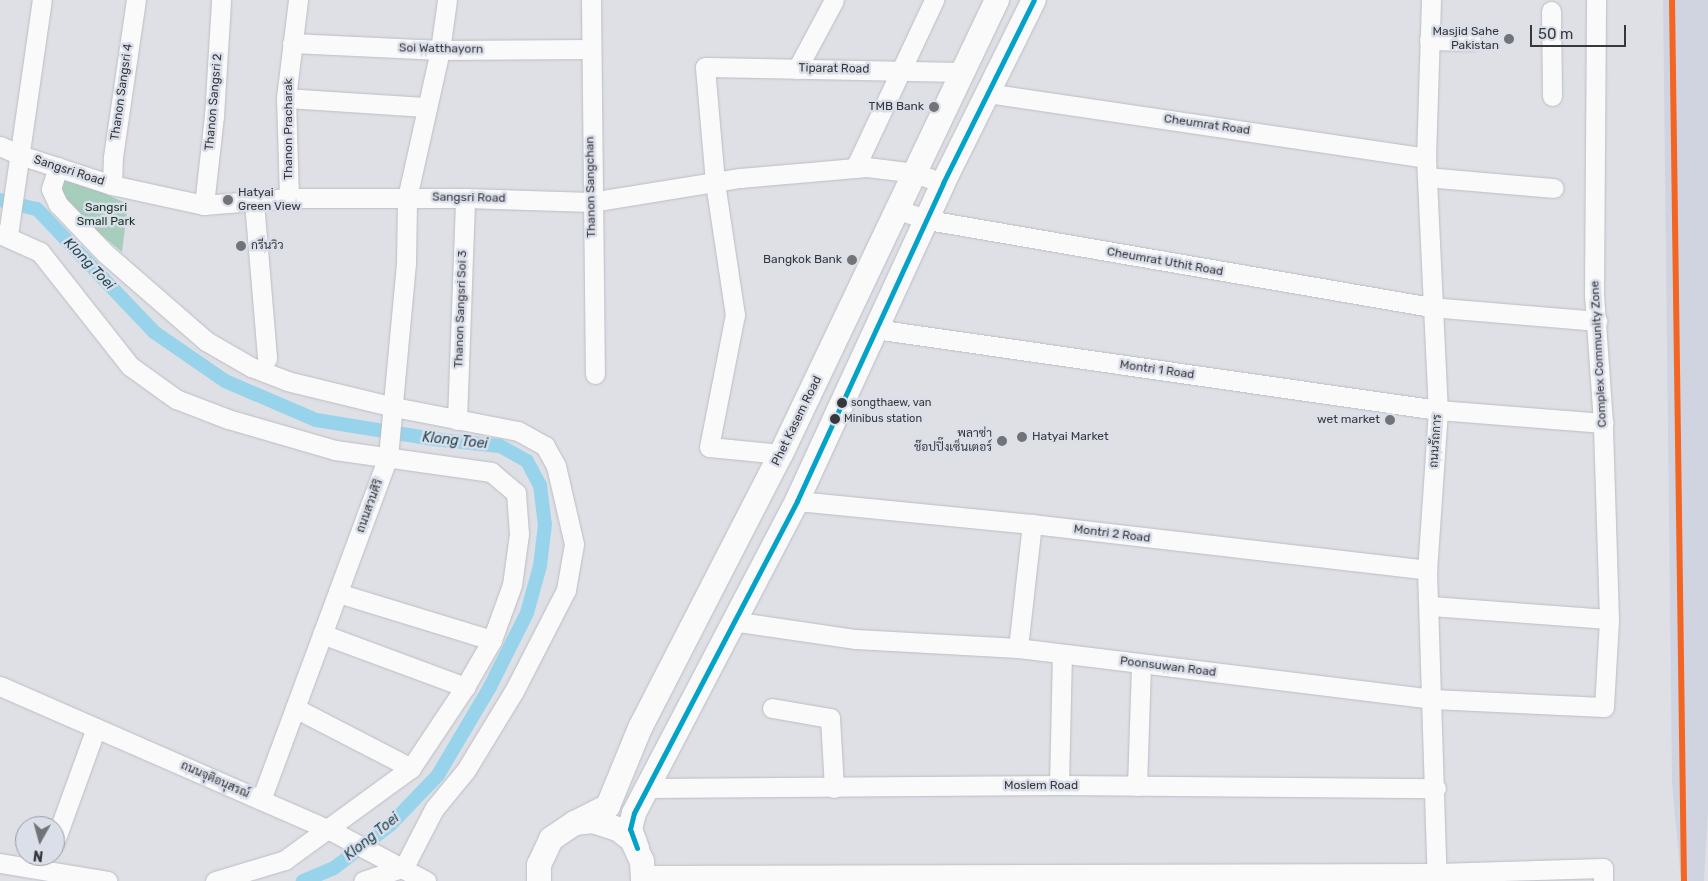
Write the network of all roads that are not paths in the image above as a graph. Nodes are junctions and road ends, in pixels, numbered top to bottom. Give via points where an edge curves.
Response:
1 (42, 0) edge
2 (136, 0) edge
3 (222, 0) edge
4 (298, 0) edge
5 (447, 0) edge
6 (591, 0) edge
7 (834, 0) edge
8 (934, 0) edge
9 (997, 0) edge
10 (1034, 0) edge
11 (1430, 0) edge
12 (1596, 0) edge
13 (1551, 11) dead end
14 (1429, 40) junction
15 (1471, 41) dead end
16 (292, 43) junction
17 (440, 50) junction
18 (590, 50) junction
19 (797, 69) junction
20 (902, 71) junction
21 (964, 72) junction
22 (987, 93) junction
23 (1552, 96) dead end
24 (286, 98) junction
25 (426, 107) junction
26 (0, 146) edge
27 (20, 155) junction
28 (1426, 158) junction
29 (0, 161) edge
30 (58, 167) junction
31 (855, 168) junction
32 (915, 173) junction
33 (1427, 177) junction
34 (715, 182) junction
35 (943, 183) junction
36 (112, 185) junction
37 (1554, 188) dead end
38 (289, 198) junction
39 (407, 198) junction
40 (465, 198) junction
41 (254, 202) junction
42 (591, 202) junction
43 (204, 204) junction
44 (899, 210) junction
45 (928, 220) junction
46 (6, 230) edge
47 (1431, 307) junction
48 (1597, 321) junction
49 (876, 329) junction
50 (267, 358) dead end
51 (594, 374) dead end
52 (394, 409) junction
53 (1438, 410) junction
54 (457, 420) junction
55 (1603, 423) junction
56 (781, 454) junction
57 (389, 455) junction
58 (797, 501) junction
59 (1032, 524) junction
60 (1427, 570) junction
61 (338, 593) junction
62 (1430, 606) junction
63 (1609, 619) junction
64 (732, 621) junction
65 (322, 634) junction
66 (492, 640) junction
67 (1018, 648) junction
68 (1062, 654) junction
69 (1141, 664) junction
70 (0, 686) edge
71 (466, 687) junction
72 (1432, 699) junction
73 (1604, 707) joint
74 (295, 708) junction
75 (772, 708) dead end
76 (96, 728) junction
77 (411, 768) junction
78 (1060, 786) junction
79 (1137, 786) junction
80 (647, 788) junction
81 (834, 788) junction
82 (1436, 788) junction
83 (261, 800) junction
84 (64, 816) edge
85 (575, 823) junction
86 (330, 830) junction
87 (637, 848) junction
88 (0, 862) edge
89 (15, 862) edge
90 (57, 866) edge
91 (404, 867) junction
92 (539, 873) edge
93 (1603, 875) edge
94 (1226, 876) edge
95 (1533, 876) edge
96 (1437, 877) edge
97 (643, 878) edge
98 (108, 881) edge
99 (215, 881) edge
100 (363, 881) edge
101 (426, 881) edge
102 (520, 881) edge

1 - 27 street
2 - 36 street, Thanon Sangsri 4
3 - 43 street, Thanon Sangsri 2
4 - 16 street, Thanon Pracharak
5 - 17 street, ถนนสวนศิริ
6 - 18 street, Thanon Sangchan
7 - 19 street
8 - 20 street
9 - 21 main road, Phet Kasem Road
10 - 22 main road
11 - 14 street, ถนนรัถการ
12 - 48 street, Complex Community Zone via 1594,294
13 - 23 street
14 - 15 street
14 - 28 street, ถนนรัถการ
16 - 17 street, Soi Watthayorn
16 - 24 street, Thanon Pracharak
17 - 18 street, Soi Watthayorn
17 - 25 street, ถนนสวนศิริ
18 - 42 street, Thanon Sangchan
19 - 20 street, Tiparat Road
19 - 34 street, Tiparat Road via 704,66
20 - 21 street, Tiparat Road
20 - 31 street
21 - 32 main road, Phet Kasem Road
22 - 28 street, Cheumrat Road
22 - 35 main road
24 - 25 street
24 - 38 street, Thanon Pracharak
25 - 39 street, ถนนสวนศิริ
26 - 27 street, Sangsri Road
27 - 29 street
27 - 30 street, Sangsri Road
27 - 46 street
28 - 33 street, ถนนรัถการ
30 - 36 street, Sangsri Road
30 - 52 street via 51,189 58,204 106,254 206,341 251,367 287,381
31 - 32 street, Sangsri Road
31 - 34 street, Sangsri Road
32 - 35 street, Sangsri Road
32 - 44 main road, Phet Kasem Road
33 - 37 street
33 - 47 street, ถนนรัถการ
34 - 42 street, Sangsri Road
34 - 56 street via 735,315 709,448
35 - 45 main road
36 - 43 street, Sangsri Road
38 - 39 street, Sangsri Road
38 - 41 street, Sangsri Road
39 - 40 street, Sangsri Road
39 - 52 street, ถนนสวนศิริ via 406,264
40 - 42 street, Sangsri Road
40 - 54 street, Thanon Sangsri Soi 3
41 - 43 street, Sangsri Road
41 - 50 street
42 - 51 street, Thanon Sangchan
44 - 45 street, Cheumrat Uthit Road
44 - 56 main road, Phet Kasem Road
45 - 47 street, Cheumrat Uthit Road
45 - 49 main road
46 - 57 street via 40,252 130,366 176,399 228,419 335,450
47 - 48 street, Cheumrat Uthit Road
47 - 53 street, ถนนรัถการ
48 - 55 street, Complex Community Zone
49 - 53 street, Montri 1 Road
49 - 58 main road
52 - 54 street
52 - 57 street, ถนนสวนศิริ
53 - 55 street, Montri 1 Road
53 - 60 street, ถนนรัถการ
54 - 91 street via 518,431 545,446 556,466 574,544 566,590 514,691 466,770 434,809
55 - 63 street, Complex Community Zone
56 - 85 main road, Phet Kasem Road via 640,728 608,806
57 - 61 street, ถนนสวนศิริ
57 - 66 street via 492,472 516,493 519,534 512,585
58 - 59 street, Montri 2 Road
58 - 64 main road
59 - 60 street, Montri 2 Road
59 - 67 street
60 - 62 street, ถนนรัถการ
61 - 65 street, ถนนสวนศิริ
61 - 66 street
62 - 63 street
62 - 72 street, ถนนรัถการ
63 - 73 street, Complex Community Zone
64 - 67 street, Poonsuwan Road via 856,639
64 - 80 main road
65 - 71 street
65 - 74 street, ถนนสวนศิริ
66 - 71 street
67 - 68 street, Poonsuwan Road
68 - 69 street, Poonsuwan Road
68 - 78 street
69 - 72 street, Poonsuwan Road
69 - 79 street
70 - 76 street, ถนนจุติอนุสรณ์
71 - 77 street
72 - 73 street, Poonsuwan Road
72 - 82 street, ถนนรัถการ
74 - 77 street
74 - 83 street, ถนนสวนศิริ
75 - 81 street via 830,718
76 - 83 street, ถนนจุติอนุสรณ์
76 - 84 street
77 - 86 street
78 - 79 street, Moslem Road
78 - 81 street, Moslem Road
79 - 82 street, Moslem Road
80 - 81 street, Moslem Road
80 - 87 main road via 630,829
82 - 96 street, ถนนรัถการ
83 - 86 street, ถนนจุติอนุสรณ์
85 - 87 main road via 593,821 610,825 626,834
85 - 92 main road, Phet Kasem Road via 551,839
86 - 91 street, ถนนจุติอนุสรณ์
86 - 99 street via 285,860
87 - 97 main road
88 - 89 street
90 - 98 street
91 - 100 street
91 - 101 street, ถนนจุติอนุสรณ์
92 - 102 main road
93 - 95 street
94 - 96 street
94 - 97 street
95 - 96 street

